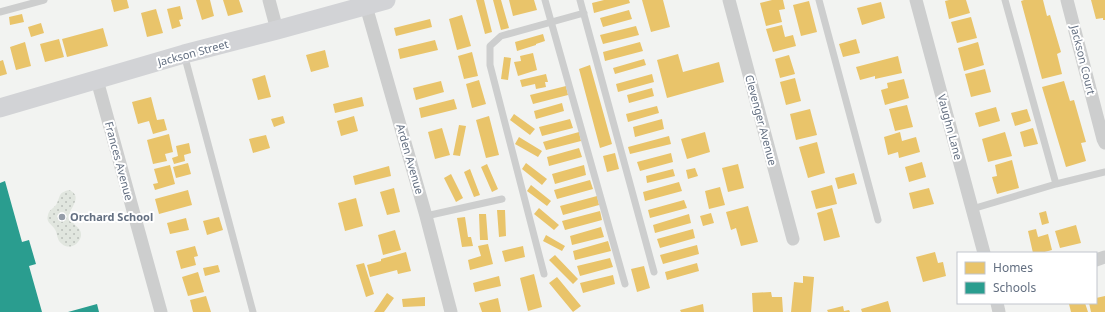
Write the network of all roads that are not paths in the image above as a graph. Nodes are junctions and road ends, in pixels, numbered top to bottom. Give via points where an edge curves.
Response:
1 (44, 0) edge
2 (269, 0) edge
3 (386, 0) edge
4 (545, 0) edge
5 (580, 0) edge
6 (729, 0) edge
7 (819, 0) edge
8 (916, 0) edge
9 (1005, 0) edge
10 (1067, 0) edge
11 (366, 6) junction
12 (0, 12) edge
13 (584, 13) junction
14 (552, 22) junction
15 (277, 30) junction
16 (184, 54) junction
17 (97, 80) junction
18 (0, 108) edge
19 (1105, 143) edge
20 (1105, 172) edge
21 (1056, 184) junction
22 (502, 199) dead end
23 (972, 209) junction
24 (426, 216) junction
25 (878, 220) dead end
26 (793, 240) dead end
27 (984, 252) edge
28 (654, 272) dead end
29 (544, 274) dead end
30 (626, 284) dead end
31 (160, 312) edge
32 (253, 312) edge
33 (451, 312) edge

1 - 12 lane
2 - 15 street
3 - 11 street, Jackson Street
4 - 14 lane
5 - 13 lane
6 - 26 street, Clevenger Avenue
7 - 25 lane
8 - 23 street, Vaughn Lane
9 - 21 lane
10 - 19 street, Jackson Court
11 - 15 street, Jackson Street
11 - 24 street, Arden Avenue
13 - 14 lane
13 - 28 lane
14 - 29 lane via 500,36 490,46 490,65
14 - 30 lane
15 - 16 street, Jackson Street
16 - 17 street, Jackson Street
16 - 32 lane
17 - 18 street, Jackson Street
17 - 31 street, Frances Avenue
20 - 21 lane
21 - 23 lane
22 - 24 lane
23 - 27 street, Vaughn Lane
24 - 33 street, Arden Avenue

